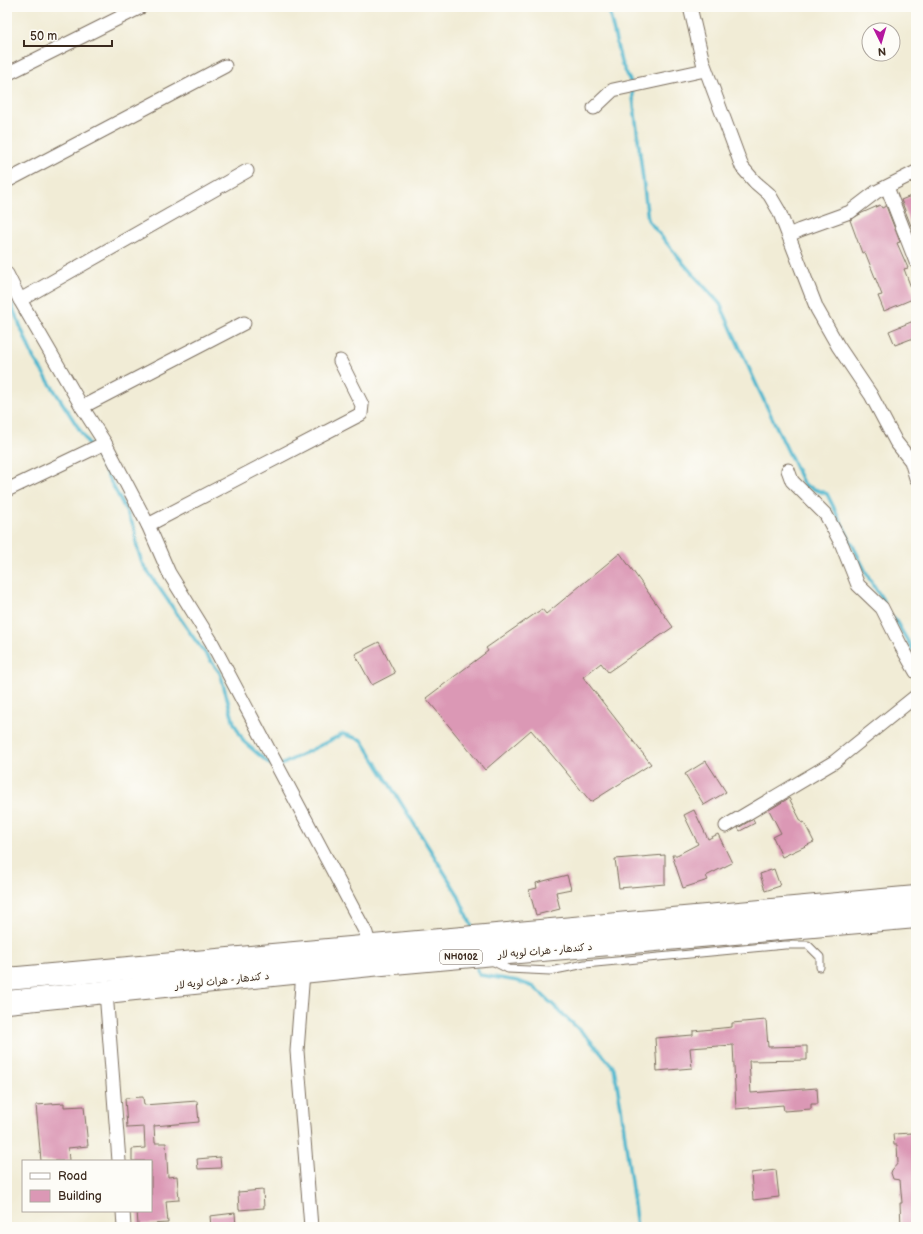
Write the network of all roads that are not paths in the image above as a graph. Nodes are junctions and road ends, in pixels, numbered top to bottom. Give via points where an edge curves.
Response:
1 (141, 7) edge
2 (690, 7) edge
3 (225, 66) dead end
4 (705, 70) junction
5 (7, 74) edge
6 (594, 108) dead end
7 (247, 171) dead end
8 (916, 172) edge
9 (7, 181) edge
10 (887, 187) junction
11 (793, 233) junction
12 (916, 262) edge
13 (7, 274) edge
14 (20, 300) junction
15 (244, 323) dead end
16 (340, 361) dead end
17 (82, 407) junction
18 (98, 447) junction
19 (788, 470) dead end
20 (916, 478) edge
21 (7, 490) edge
22 (148, 525) junction
23 (916, 672) edge
24 (916, 696) edge
25 (726, 826) dead end
26 (916, 897) edge
27 (812, 916) junction
28 (916, 917) edge
29 (480, 955) junction
30 (371, 956) junction
31 (820, 967) dead end
32 (303, 972) junction
33 (32, 977) junction
34 (7, 979) edge
35 (106, 992) junction
36 (36, 999) junction
37 (7, 1002) edge
38 (119, 1160) edge
39 (123, 1212) edge
40 (124, 1227) edge
41 (311, 1227) edge

1 - 5 street
2 - 4 street
3 - 9 street
4 - 6 street via 613,90
4 - 11 street via 742,168 769,194
7 - 14 street
8 - 10 street
10 - 11 street via 876,192 850,212
10 - 12 street
11 - 20 street via 817,309 871,395 896,442 911,461
13 - 14 street
14 - 17 street
15 - 17 street
16 - 22 street via 362,405 361,414
17 - 18 street
18 - 21 street
18 - 22 street
19 - 23 street via 792,481 826,516 842,545 858,585 882,608
22 - 30 street via 169,573 212,641 366,933
24 - 25 street via 834,762
26 - 27 highway, د کندهار - هرات لويه لار / NH0102
27 - 28 highway, د کندهار - هرات لويه لار / NH0102
27 - 29 highway, د کندهار - هرات لويه لار / NH0102
27 - 30 highway, د کندهار - هرات لويه لار / NH0102
29 - 30 highway, د کندهار - هرات لويه لار / NH0102
29 - 31 lane via 508,969 550,971 585,964 642,958 808,945 820,958
30 - 32 highway, د کندهار - هرات لويه لار / NH0102
30 - 33 highway, د کندهار - هرات لويه لار / NH0102
32 - 35 highway, د کندهار - هرات لويه لار / NH0102
32 - 41 street via 298,1051
33 - 34 highway, د کندهار - هرات لويه لار / NH0102
33 - 36 highway
35 - 36 highway, د کندهار - هرات لويه لار / NH0102
35 - 38 street
36 - 37 highway, د کندهار - هرات لويه لار / NH0102
39 - 40 street

